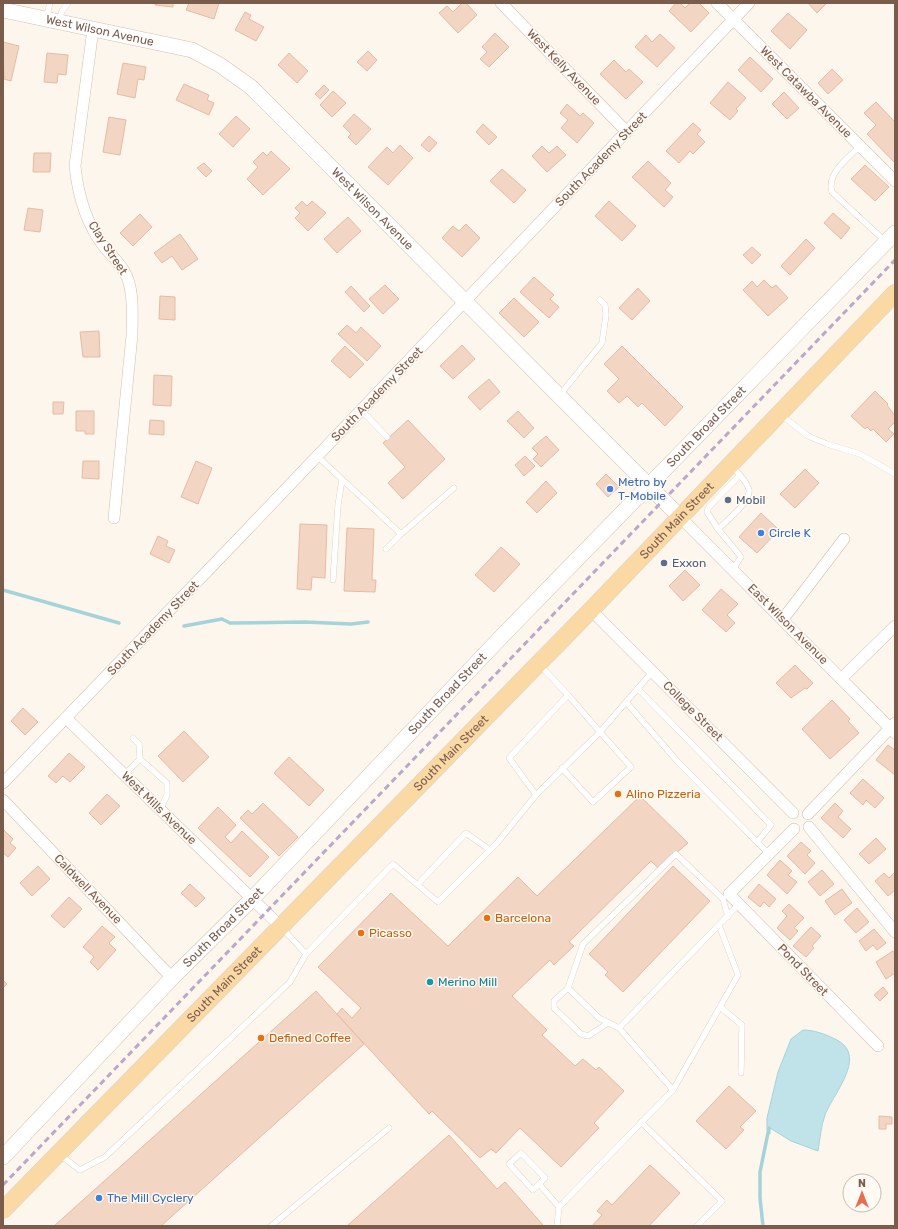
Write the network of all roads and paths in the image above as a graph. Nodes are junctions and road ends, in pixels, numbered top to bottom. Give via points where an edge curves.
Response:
1 (50, 3) edge
2 (68, 3) edge
3 (501, 3) edge
4 (717, 3) edge
5 (750, 3) edge
6 (7, 8) edge
7 (52, 20) junction
8 (734, 20) junction
9 (93, 29) junction
10 (627, 132) junction
11 (860, 146) junction
12 (895, 181) edge
13 (891, 237) edge
14 (895, 293) edge
15 (600, 300) dead end
16 (465, 302) junction
17 (559, 396) junction
18 (361, 410) junction
19 (779, 414) junction
20 (387, 437) dead end
21 (317, 456) junction
22 (735, 470) junction
23 (895, 474) edge
24 (342, 480) junction
25 (649, 486) junction
26 (454, 488) dead end
27 (734, 504) dead end
28 (739, 508) junction
29 (114, 518) dead end
30 (680, 518) junction
31 (718, 529) junction
32 (401, 534) junction
33 (844, 539) dead end
34 (386, 549) dead end
35 (733, 569) junction
36 (333, 580) dead end
37 (591, 610) junction
38 (783, 619) junction
39 (895, 626) edge
40 (538, 662) junction
41 (654, 671) junction
42 (842, 678) junction
43 (638, 689) junction
44 (568, 695) junction
45 (626, 702) junction
46 (66, 718) junction
47 (893, 728) edge
48 (600, 732) junction
49 (134, 738) dead end
50 (140, 759) junction
51 (562, 768) junction
52 (124, 775) junction
53 (3, 783) edge
54 (536, 795) junction
55 (3, 800) edge
56 (160, 810) junction
57 (793, 813) junction
58 (808, 814) junction
59 (809, 827) junction
60 (794, 829) junction
61 (756, 842) junction
62 (490, 850) junction
63 (769, 854) junction
64 (418, 884) junction
65 (726, 896) junction
66 (252, 899) junction
67 (740, 904) junction
68 (728, 917) junction
69 (720, 925) junction
70 (280, 926) junction
71 (895, 932) edge
72 (306, 954) junction
73 (172, 978) junction
74 (568, 988) junction
75 (720, 1007) junction
76 (608, 1023) junction
77 (619, 1028) junction
78 (878, 1046) dead end
79 (741, 1073) dead end
80 (673, 1090) junction
81 (641, 1122) junction
82 (389, 1128) dead end
83 (58, 1154) junction
84 (3, 1156) edge
85 (539, 1184) junction
86 (560, 1207) junction
87 (3, 1210) edge
88 (271, 1226) edge
89 (557, 1226) edge
90 (697, 1226) edge

1 - 7 lane
2 - 7 lane
3 - 10 street, West Kelly Avenue
4 - 8 street, West Catawba Avenue
5 - 8 street, South Academy Street
6 - 7 street, West Wilson Avenue
7 - 9 street, West Wilson Avenue
8 - 10 street, South Academy Street
8 - 11 street, West Catawba Avenue
9 - 16 street, West Wilson Avenue via 192,50 220,65 251,87
9 - 29 street, Clay Street via 75,166 77,184 81,201 95,233 127,276 132,307 132,335
10 - 16 street, South Academy Street
11 - 12 street, West Catawba Avenue
11 - 13 lane via 834,173 830,185 832,192
13 - 25 street, South Broad Street
14 - 19 main road, South Main Street
15 - 17 lane via 605,305 606,315 602,343
16 - 17 street, West Wilson Avenue
16 - 18 street, South Academy Street
17 - 25 street, West Wilson Avenue
18 - 20 lane
18 - 21 street, South Academy Street
19 - 22 main road, South Main Street
19 - 23 lane via 808,436 860,454
21 - 24 lane
21 - 46 street, South Academy Street
22 - 28 lane via 747,484 749,491 749,497
22 - 30 main road, South Main Street
22 - 31 lane via 724,493 707,512
24 - 32 lane
24 - 36 lane
25 - 30 street, West Wilson Avenue
25 - 66 street, South Broad Street
26 - 32 lane
27 - 28 lane
28 - 31 lane
30 - 35 street, East Wilson Avenue
30 - 37 main road, South Main Street
31 - 35 lane via 741,558
32 - 34 lane
33 - 38 street
35 - 38 street, East Wilson Avenue
37 - 40 main road, South Main Street
37 - 41 street, College Street
38 - 42 street, East Wilson Avenue
39 - 42 street
40 - 44 lane
40 - 70 main road, South Main Street
41 - 43 lane
41 - 57 street, College Street
42 - 47 street, East Wilson Avenue
43 - 45 lane
43 - 61 lane via 771,825
44 - 48 lane
44 - 54 lane via 509,758
45 - 48 lane
45 - 61 lane via 678,762
46 - 52 street, West Mills Avenue
46 - 53 street, South Academy Street
47 - 58 street
48 - 51 lane
48 - 51 lane via 631,767 593,802
49 - 50 lane via 139,744
50 - 52 lane
50 - 56 lane via 167,784 167,795
51 - 54 lane
52 - 56 street, West Mills Avenue
54 - 62 lane
55 - 73 street, Caldwell Avenue
56 - 66 street, West Mills Avenue
57 - 58 street via 801,810
57 - 60 street via 790,820
58 - 59 street via 811,822
59 - 60 street via 800,832
59 - 71 street
60 - 63 street
61 - 63 lane
62 - 64 lane via 466,833
62 - 64 lane via 438,902
63 - 65 street
64 - 72 lane via 393,864
65 - 67 street, Pond Street
65 - 68 lane
65 - 74 lane via 676,854 583,944
66 - 70 street, West Mills Avenue
66 - 73 street, South Broad Street
67 - 68 lane
67 - 78 street, Pond Street
68 - 69 lane
69 - 75 lane via 738,975
69 - 77 lane
70 - 72 lane
70 - 83 main road, South Main Street
72 - 83 lane via 290,982 104,1157 80,1170
73 - 84 street, South Broad Street
74 - 76 lane via 599,1018
74 - 76 lane via 554,1001 554,1008 580,1034 588,1036
75 - 79 lane via 742,1026
75 - 80 lane
76 - 77 lane
77 - 80 lane
80 - 81 lane
81 - 86 lane
81 - 90 lane via 722,1201
82 - 88 lane
83 - 87 main road, South Main Street
85 - 85 lane via 533,1190 509,1164 521,1153 545,1178
85 - 86 lane
86 - 89 lane

